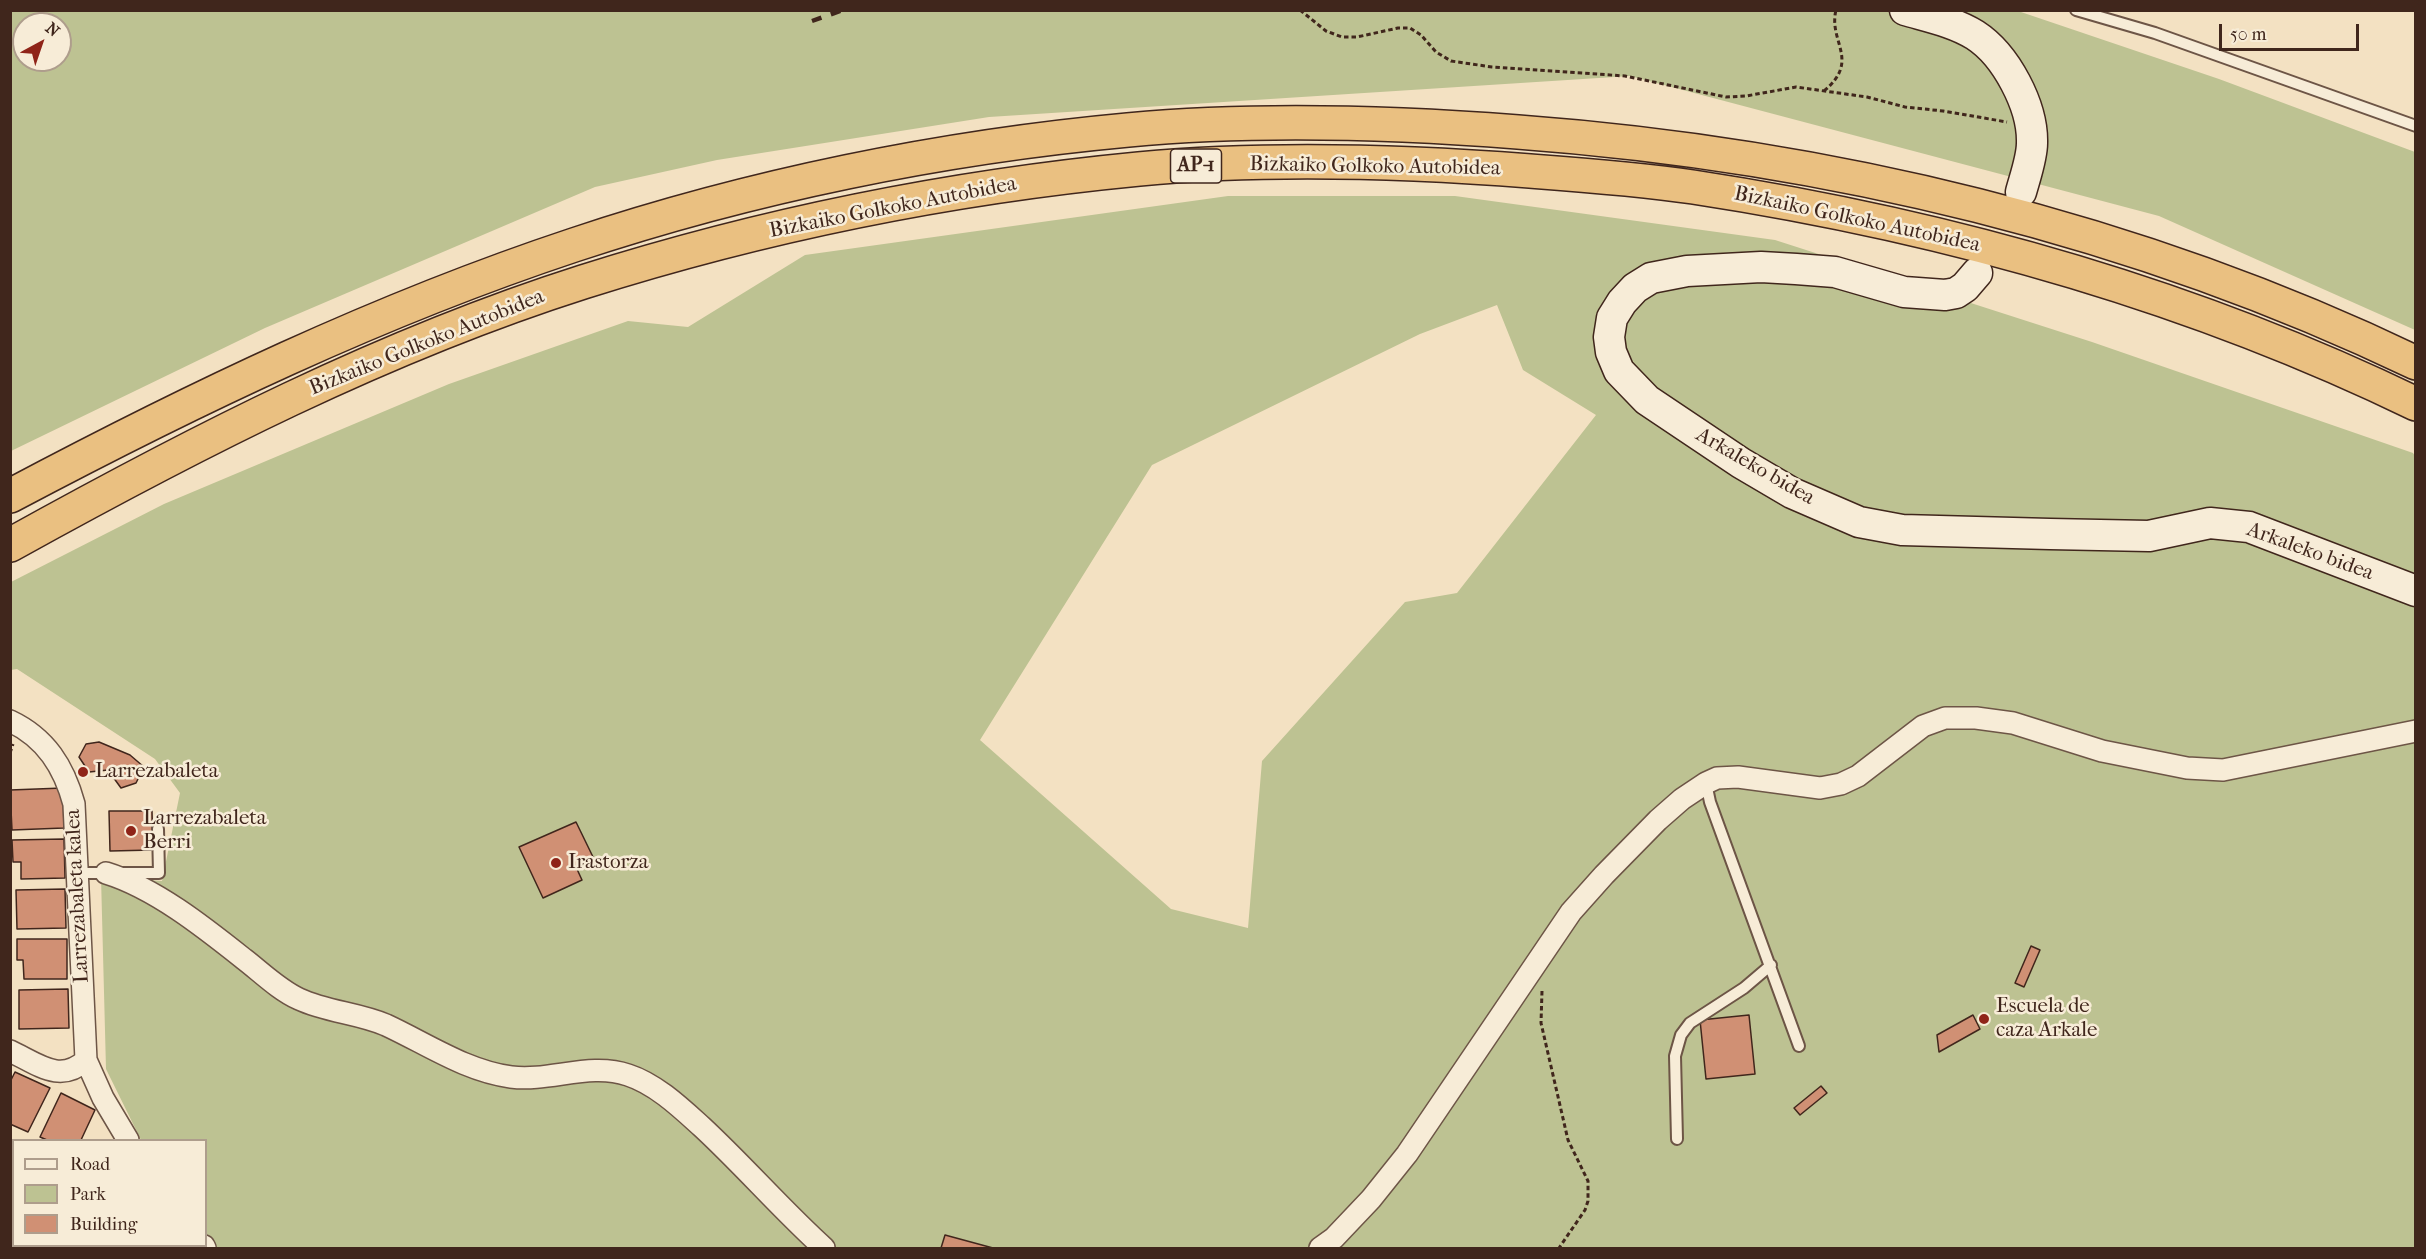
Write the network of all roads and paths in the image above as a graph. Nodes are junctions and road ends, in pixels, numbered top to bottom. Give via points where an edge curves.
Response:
1 (1300, 10) edge
2 (1836, 10) edge
3 (1905, 10) edge
4 (2076, 10) edge
5 (1824, 91) junction
6 (2028, 115) junction
7 (2415, 126) edge
8 (2021, 192) dead end
9 (1977, 273) dead end
10 (2415, 363) edge
11 (2415, 404) edge
12 (10, 496) edge
13 (10, 545) edge
14 (2415, 591) edge
15 (10, 722) edge
16 (2415, 731) edge
17 (1706, 783) junction
18 (158, 829) dead end
19 (76, 873) junction
20 (106, 873) junction
21 (1771, 965) junction
22 (1542, 989) dead end
23 (1799, 1046) dead end
24 (10, 1051) edge
25 (86, 1060) junction
26 (127, 1139) edge
27 (1677, 1139) dead end
28 (824, 1248) edge
29 (1320, 1248) edge
30 (1559, 1248) edge

1 - 5 path via 1326,31 1342,37 1398,28 1416,30 1451,62 1625,76 1726,97 1788,87
2 - 5 path via 1841,68 1838,78
3 - 6 street via 1942,20 1976,36 2003,63 2025,99
4 - 7 lane via 2155,33
5 - 6 path via 2003,122
6 - 8 street via 2032,143
9 - 14 street, Arkaleko bidea via 1965,287 1945,295 1904,292 1835,272 1796,269 1687,271 1651,278 1635,288 1612,318 1611,352 1619,371 1647,400 1792,493 1859,522 1902,530 2149,536 2210,523 2249,527
10 - 12 highway, Bizkaiko Golkoko Autobidea / AP-1 via 2337,325 2188,269 1935,194 1798,165 1689,148 1465,128 1236,124 1130,130 944,154 823,177 578,243 374,319 246,376
11 - 13 highway, Bizkaiko Golkoko Autobidea / AP-1 via 2149,295 2023,256 1794,204 1686,186 1441,164 1260,163 1144,169 1010,184 883,206 779,228 582,282 401,350 301,393
15 - 19 street, Larrezabaleta kalea via 36,737 62,768 74,804
16 - 17 street via 2223,770 2187,768 2102,751 2013,723 1945,718 1923,726 1858,776 1841,784 1820,788 1737,777
17 - 21 lane
17 - 29 street via 1658,820 1571,912 1407,1154 1371,1199
18 - 20 lane via 159,873
19 - 20 lane
19 - 25 street, Larrezabaleta kalea
20 - 28 street via 151,894 203,927 297,999 384,1025 482,1072 555,1077 609,1070 629,1075 686,1113
21 - 23 lane
21 - 27 lane via 1690,1023 1681,1035 1675,1056
22 - 30 path via 1541,1023 1565,1129 1588,1181 1585,1210
24 - 25 street via 52,1071 76,1069
25 - 26 street, Larrezabaleta kalea

